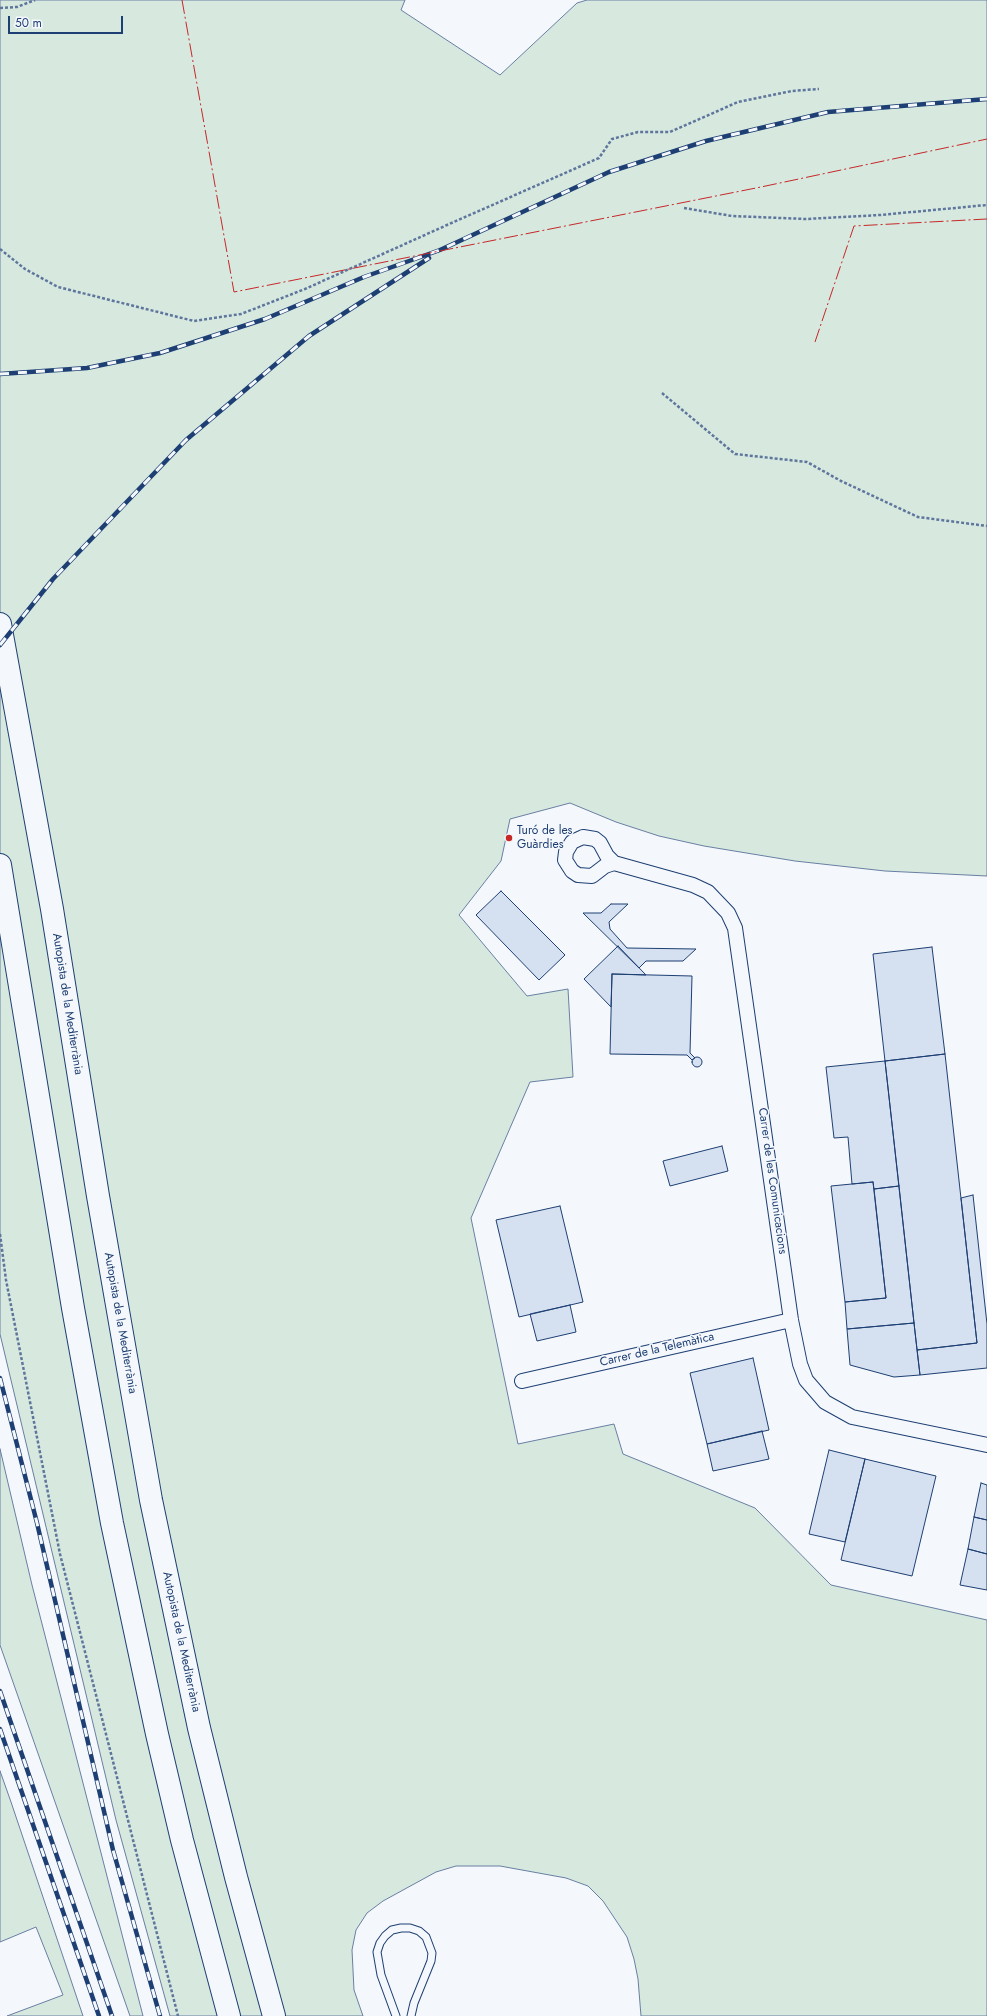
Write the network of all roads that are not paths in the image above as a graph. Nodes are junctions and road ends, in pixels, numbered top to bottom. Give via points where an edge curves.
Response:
1 (0, 624) edge
2 (614, 863) dead end
3 (0, 865) edge
4 (792, 1320) junction
5 (522, 1381) dead end
6 (987, 1445) edge
7 (229, 2016) edge
8 (274, 2016) edge
9 (396, 2016) edge
10 (411, 2016) edge

1 - 8 highway, Autopista de la Mediterrània via 52,909 151,1500 199,1728
2 - 4 street, Carrer de les Comunicacions via 693,885 708,892 728,913 735,928
3 - 7 highway via 73,1308 132,1621 182,1840
4 - 5 street, Carrer de la Telemàtica
4 - 6 street, Carrer de les Comunicacions via 800,1364 806,1380 815,1392 838,1410 865,1421
9 - 10 lane via 381,1975 377,1952 385,1936 392,1930 410,1928 426,1937 432,1953

